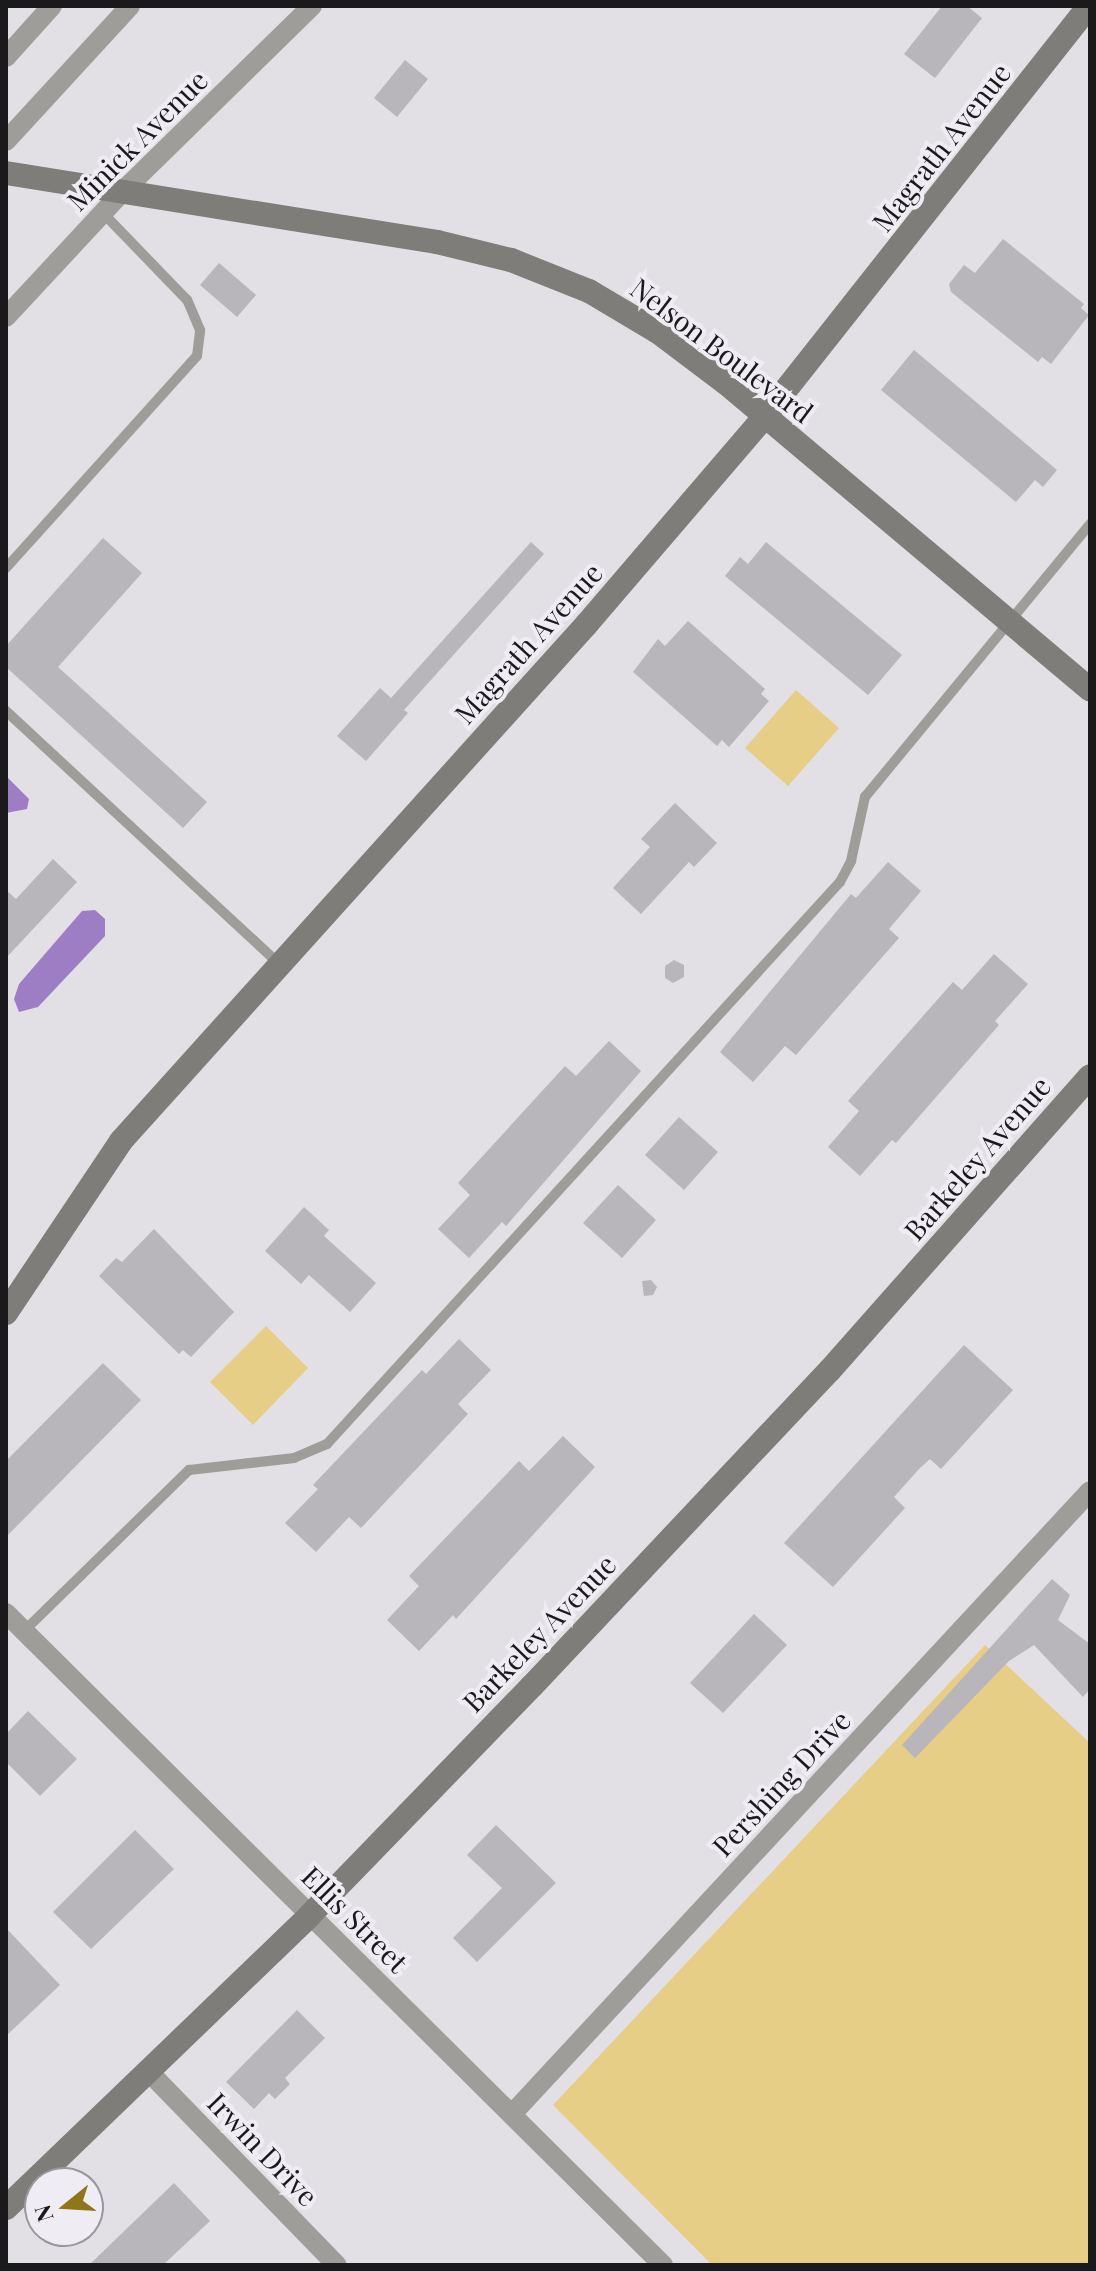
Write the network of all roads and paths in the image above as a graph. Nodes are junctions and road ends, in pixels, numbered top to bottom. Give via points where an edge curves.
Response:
1 (52, 6) edge
2 (130, 6) edge
3 (312, 6) edge
4 (1089, 6) edge
5 (16, 34) edge
6 (6, 57) edge
7 (6, 141) edge
8 (6, 173) edge
9 (122, 192) junction
10 (103, 213) junction
11 (6, 317) edge
12 (765, 416) junction
13 (1090, 524) edge
14 (6, 568) edge
15 (1009, 621) junction
16 (1090, 689) edge
17 (6, 711) edge
18 (281, 965) junction
19 (1090, 1076) edge
20 (6, 1313) edge
21 (1090, 1491) edge
22 (6, 1613) edge
23 (24, 1631) junction
24 (310, 1915) junction
25 (150, 2073) junction
26 (513, 2113) junction
27 (6, 2208) edge
28 (337, 2265) edge
29 (663, 2265) edge

1 - 5 street
2 - 7 street
3 - 9 street, Minick Avenue
4 - 12 main road, Magrath Avenue
5 - 6 street
8 - 9 main road, Nelson Boulevard
9 - 10 street, Minick Avenue
9 - 12 main road, Nelson Boulevard via 437,242 532,268 630,314
10 - 11 street, Minick Avenue
10 - 14 lane via 187,300 200,330 197,356
12 - 15 main road, Nelson Boulevard
12 - 18 main road, Magrath Avenue
13 - 15 lane
15 - 16 main road, Nelson Boulevard
15 - 23 lane via 865,797 851,861 840,882 327,1444 294,1458 189,1470
17 - 18 lane
18 - 20 main road, Magrath Avenue via 121,1141
19 - 24 main road, Barkeley Avenue via 830,1370
21 - 26 street, Pershing Drive
22 - 23 street, Ellis Street
23 - 24 street, Ellis Street
24 - 25 main road, Barkeley Avenue
24 - 26 street, Ellis Street
25 - 27 main road, Barkeley Avenue
25 - 28 street, Irwin Drive
26 - 29 street, Ellis Street

